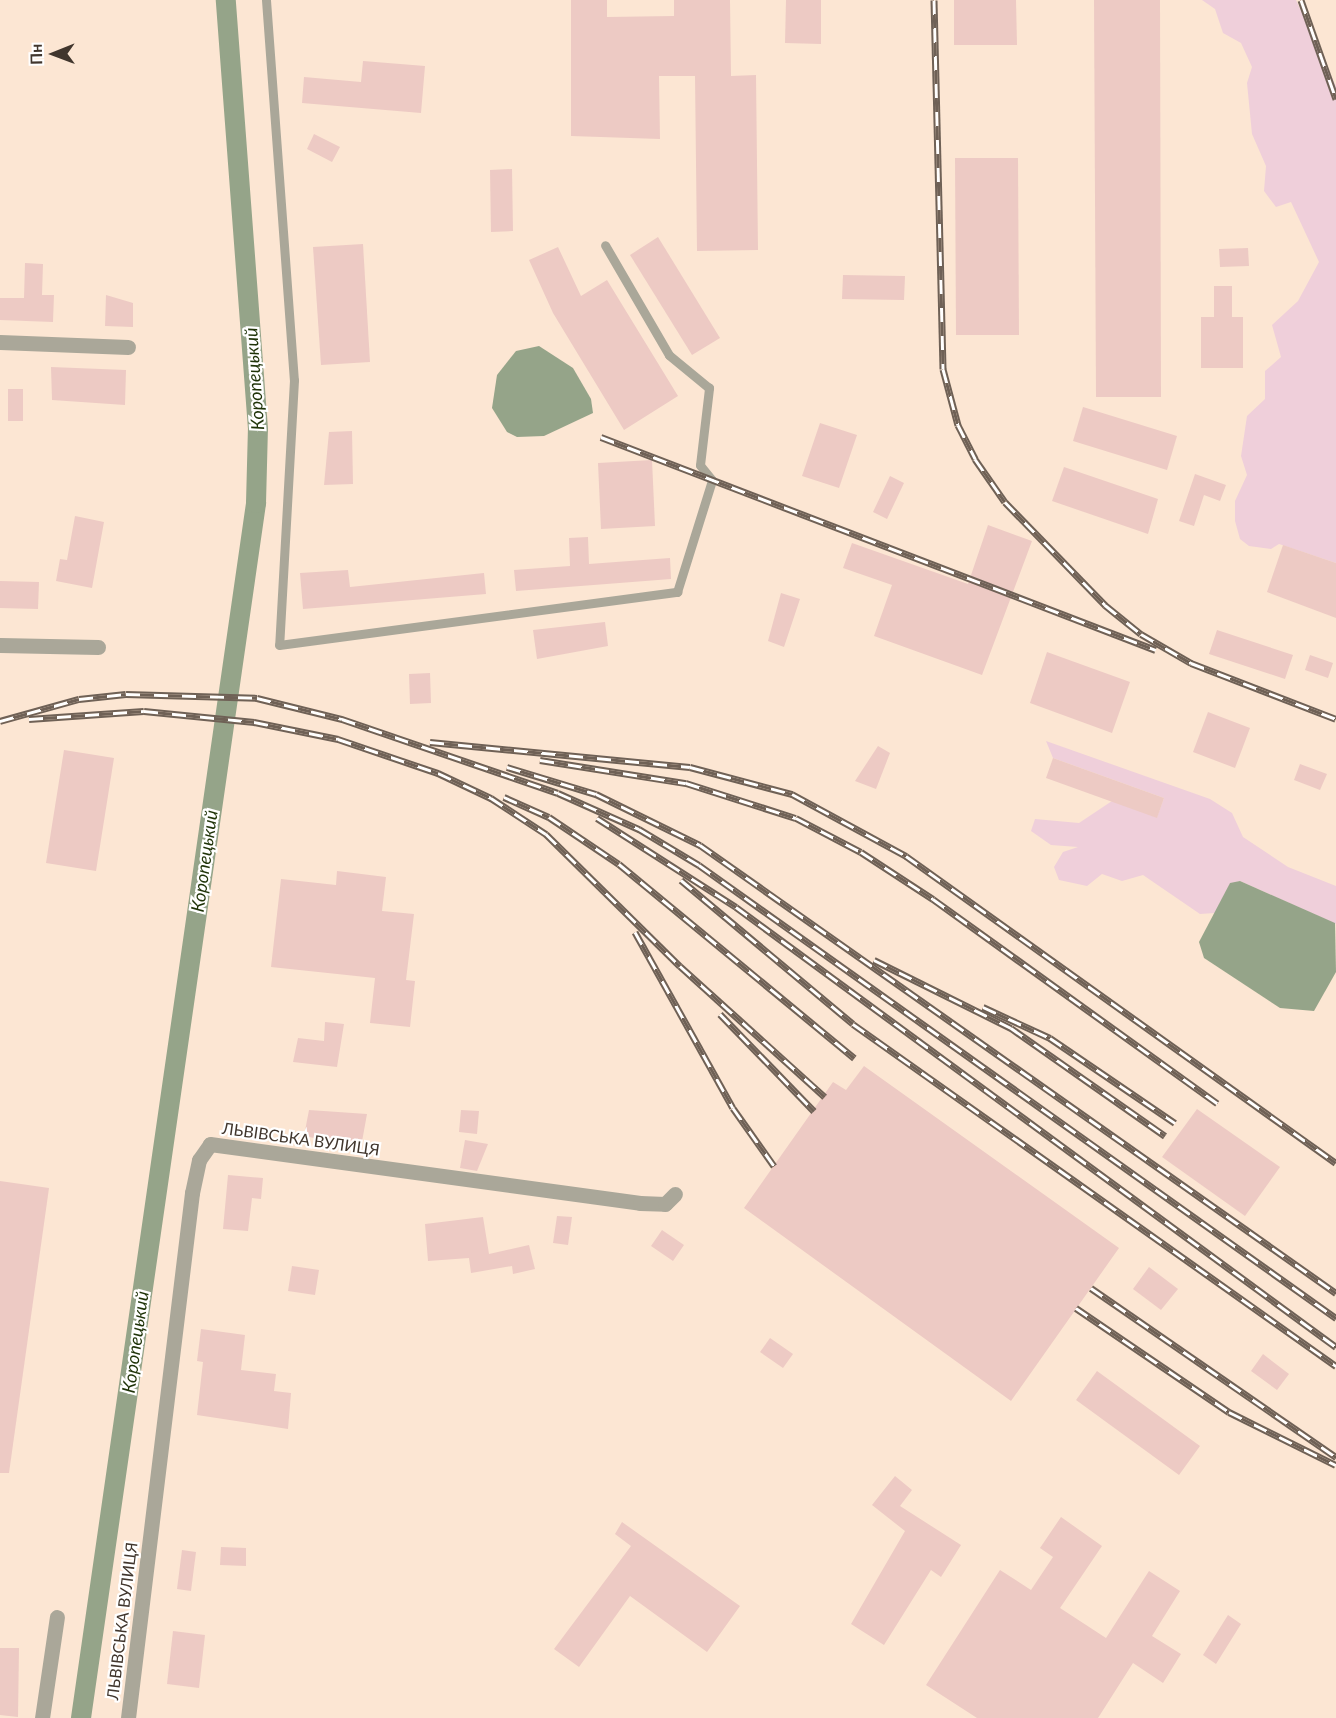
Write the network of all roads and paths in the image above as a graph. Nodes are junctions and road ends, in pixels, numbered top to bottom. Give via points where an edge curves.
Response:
1 (266, 0) edge
2 (606, 245) dead end
3 (0, 342) edge
4 (128, 347) dead end
5 (0, 645) edge
6 (98, 647) dead end
7 (675, 1194) dead end
8 (57, 1617) dead end
9 (42, 1718) edge
10 (128, 1718) edge

1 - 2 lane via 294,380 279,645 677,592 712,480 700,465 709,388 669,355
3 - 4 street
5 - 6 street
7 - 10 street, ЛЬВІВСЬКА ВУЛИЦЯ via 665,1204 640,1203 210,1144 199,1160 192,1193
8 - 9 street

